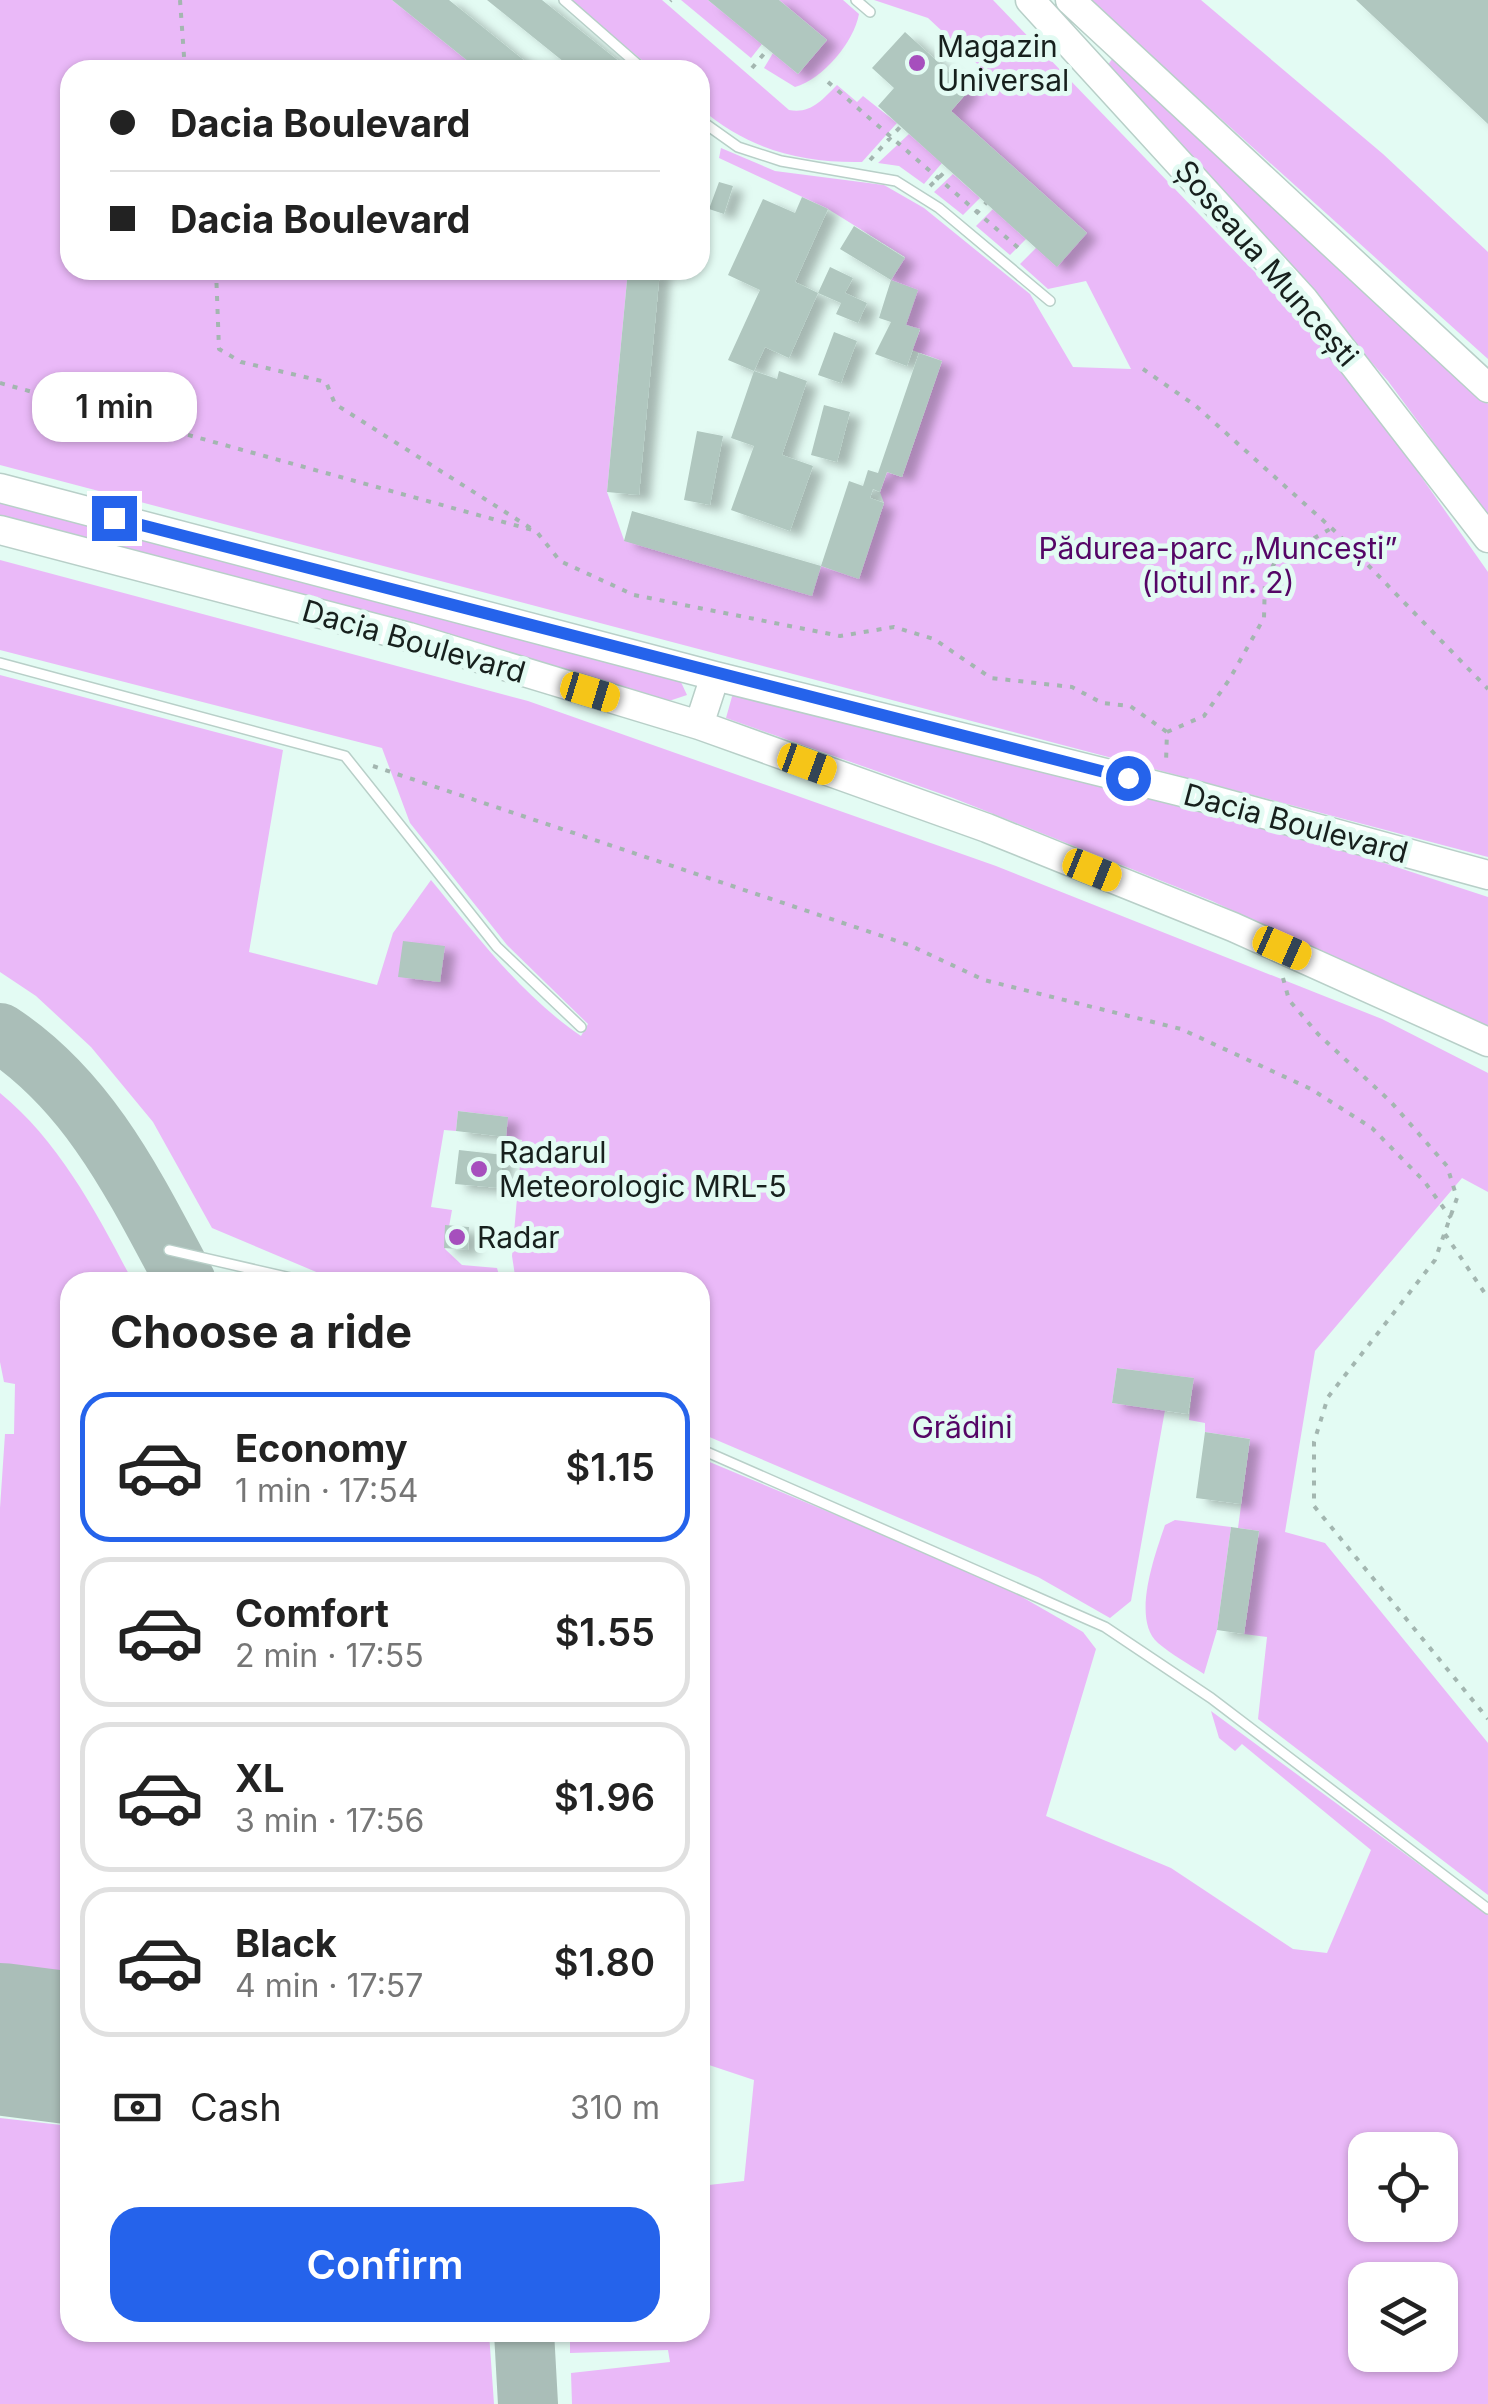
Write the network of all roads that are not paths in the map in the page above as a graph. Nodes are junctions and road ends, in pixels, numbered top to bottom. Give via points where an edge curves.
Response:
1 (564, 0) edge
2 (856, 0) edge
3 (1030, 0) edge
4 (1070, 0) edge
5 (870, 12) dead end
6 (633, 60) edge
7 (710, 127) edge
8 (1050, 302) dead end
9 (1488, 388) edge
10 (0, 488) edge
11 (0, 530) edge
12 (1488, 538) edge
13 (0, 663) edge
14 (715, 676) junction
15 (700, 725) junction
16 (1488, 875) edge
17 (581, 1027) dead end
18 (1488, 1042) edge
19 (168, 1250) dead end
20 (264, 1272) edge
21 (710, 1453) edge
22 (1488, 1909) edge

1 - 6 lane
2 - 5 lane
3 - 12 main road, Șoseaua Muncești via 1304,300
4 - 9 main road, Șoseaua Muncești
7 - 8 lane via 738,147 781,161 896,181
10 - 14 main road, Dacia Boulevard
11 - 15 main road, Dacia Boulevard via 409,637
13 - 17 lane via 345,756 496,947
14 - 15 main road
14 - 16 main road, Dacia Boulevard
15 - 18 main road, Dacia Boulevard via 987,828 1282,948
19 - 20 lane
21 - 22 lane via 1105,1628 1211,1698

